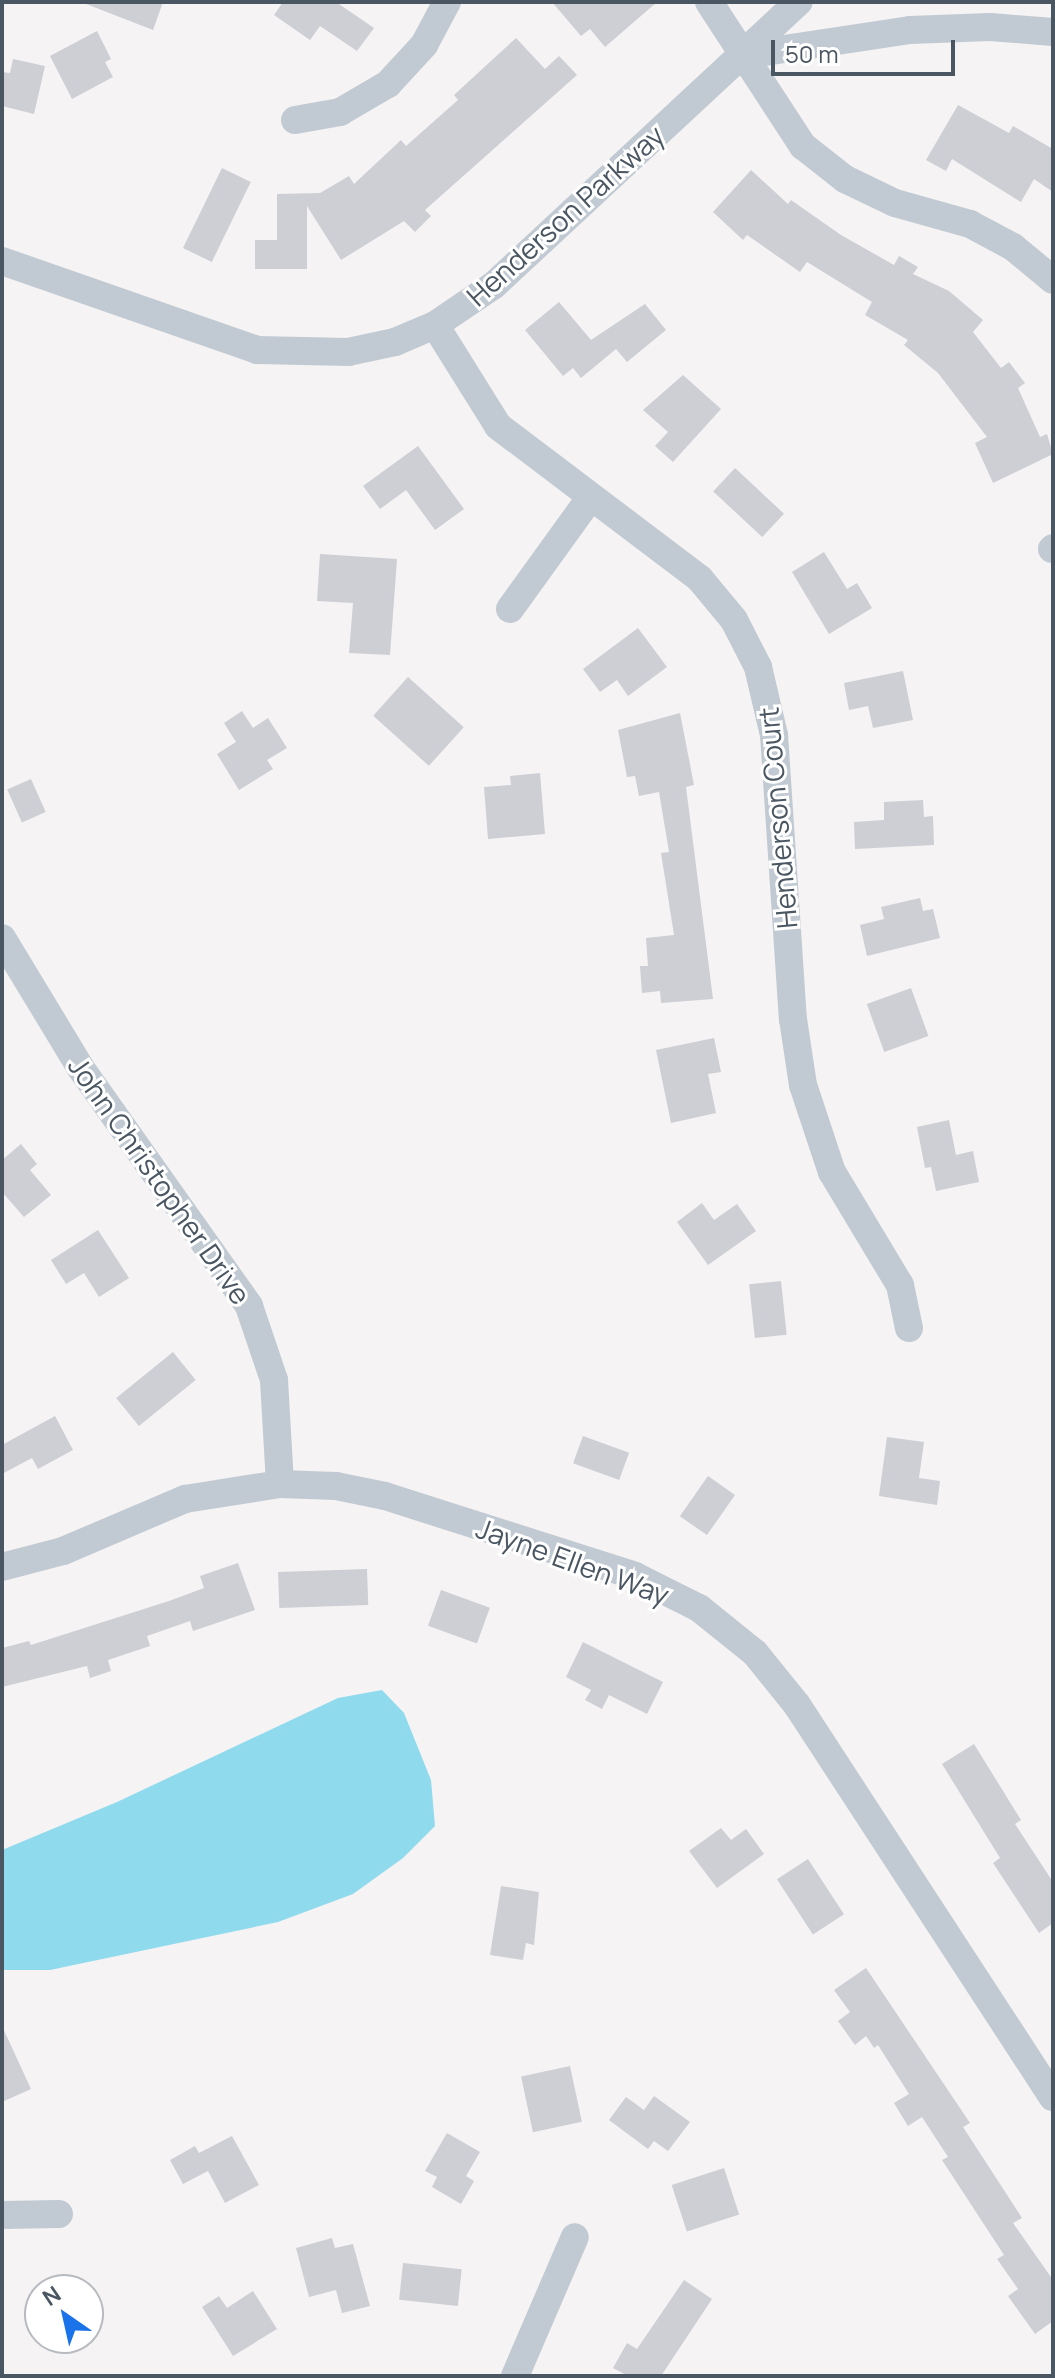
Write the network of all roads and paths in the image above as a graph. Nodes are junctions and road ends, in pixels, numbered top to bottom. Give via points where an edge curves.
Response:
1 (447, 2) edge
2 (709, 2) edge
3 (799, 2) edge
4 (1053, 32) edge
5 (745, 55) junction
6 (295, 120) dead end
7 (2, 261) edge
8 (1053, 280) edge
9 (435, 325) junction
10 (590, 498) junction
11 (510, 609) dead end
12 (2, 938) edge
13 (909, 1328) dead end
14 (280, 1484) junction
15 (2, 1567) edge
16 (1053, 2097) edge
17 (59, 2214) dead end
18 (2, 2215) edge
19 (575, 2237) dead end
20 (515, 2376) edge

1 - 6 street via 424,45 388,84 340,112
2 - 5 street
3 - 5 street, Henderson Parkway
4 - 5 street via 990,27 910,30
5 - 8 street via 803,146 845,179 895,203 970,224 1013,247
5 - 9 street, Henderson Parkway via 690,99 494,285
7 - 9 street, Henderson Parkway via 257,350 348,352
9 - 10 street, Henderson Court via 498,426
10 - 11 street
10 - 13 street, Henderson Court via 700,579 734,620 758,667 774,735 793,1019 803,1085 832,1172 900,1285
12 - 14 street, John Christopher Drive via 80,1067 249,1306 274,1380
14 - 15 street, Jayne Ellen Way via 185,1499 63,1551
14 - 16 street, Jayne Ellen Way via 336,1486 385,1496 635,1576 699,1608 755,1653 797,1705
17 - 18 street
19 - 20 street

